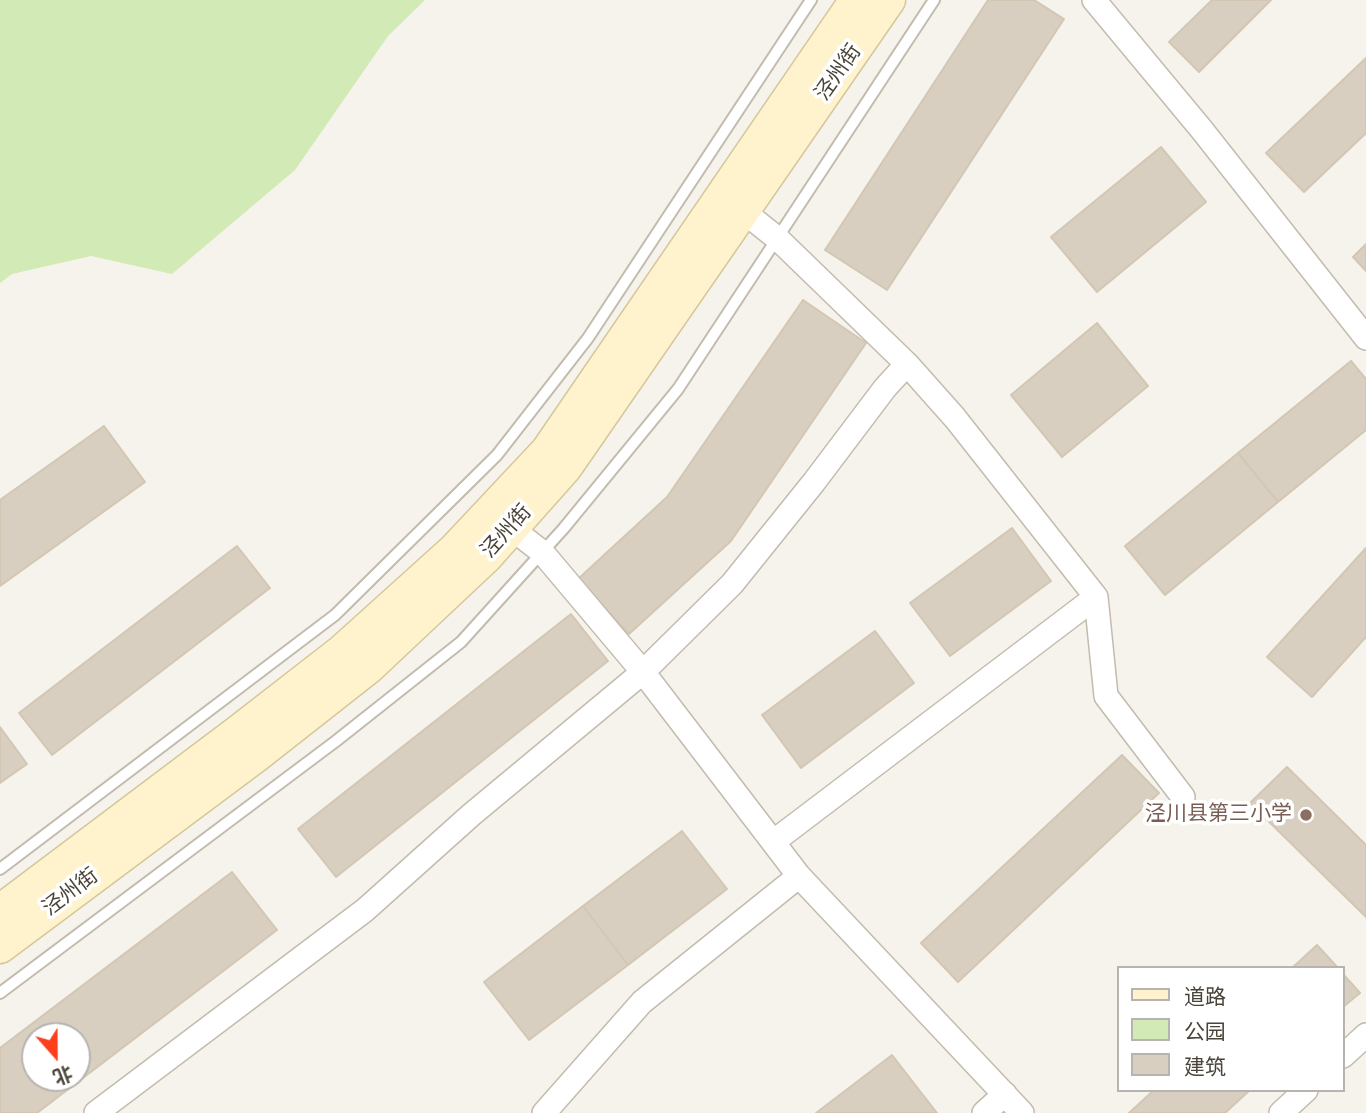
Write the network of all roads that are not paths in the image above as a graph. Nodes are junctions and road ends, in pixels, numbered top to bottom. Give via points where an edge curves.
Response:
1 (811, 0) edge
2 (856, 0) edge
3 (889, 0) edge
4 (934, 0) edge
5 (1094, 0) edge
6 (743, 211) junction
7 (778, 239) junction
8 (1366, 338) edge
9 (907, 364) junction
10 (511, 528) junction
11 (542, 552) junction
12 (1096, 597) junction
13 (643, 672) junction
14 (1183, 797) dead end
15 (773, 842) junction
16 (0, 869) edge
17 (799, 876) junction
18 (0, 911) edge
19 (0, 947) edge
20 (0, 993) edge
21 (1366, 1035) edge
22 (1345, 1054) edge
23 (1304, 1092) edge
24 (1006, 1094) junction
25 (96, 1113) edge
26 (544, 1113) edge
27 (984, 1113) edge
28 (1022, 1113) edge
29 (1281, 1113) edge

1 - 16 lane via 588,338 497,455 335,615
2 - 18 main road, 泾州街 via 547,451 510,491 454,550 342,651
3 - 6 main road, 泾州街
4 - 7 lane
5 - 8 street
6 - 7 street
6 - 10 main road, 泾州街 via 566,467
7 - 9 street
7 - 11 lane via 678,389
9 - 12 street
9 - 13 street via 732,584
10 - 11 street
10 - 19 main road, 泾州街 via 368,668
11 - 13 street
11 - 20 lane via 461,642
12 - 14 street via 1106,696
12 - 15 street
13 - 15 street
13 - 25 street via 365,911
15 - 17 street
17 - 24 street
17 - 26 street via 642,1002
21 - 22 street
23 - 29 street
24 - 27 street
24 - 28 street

